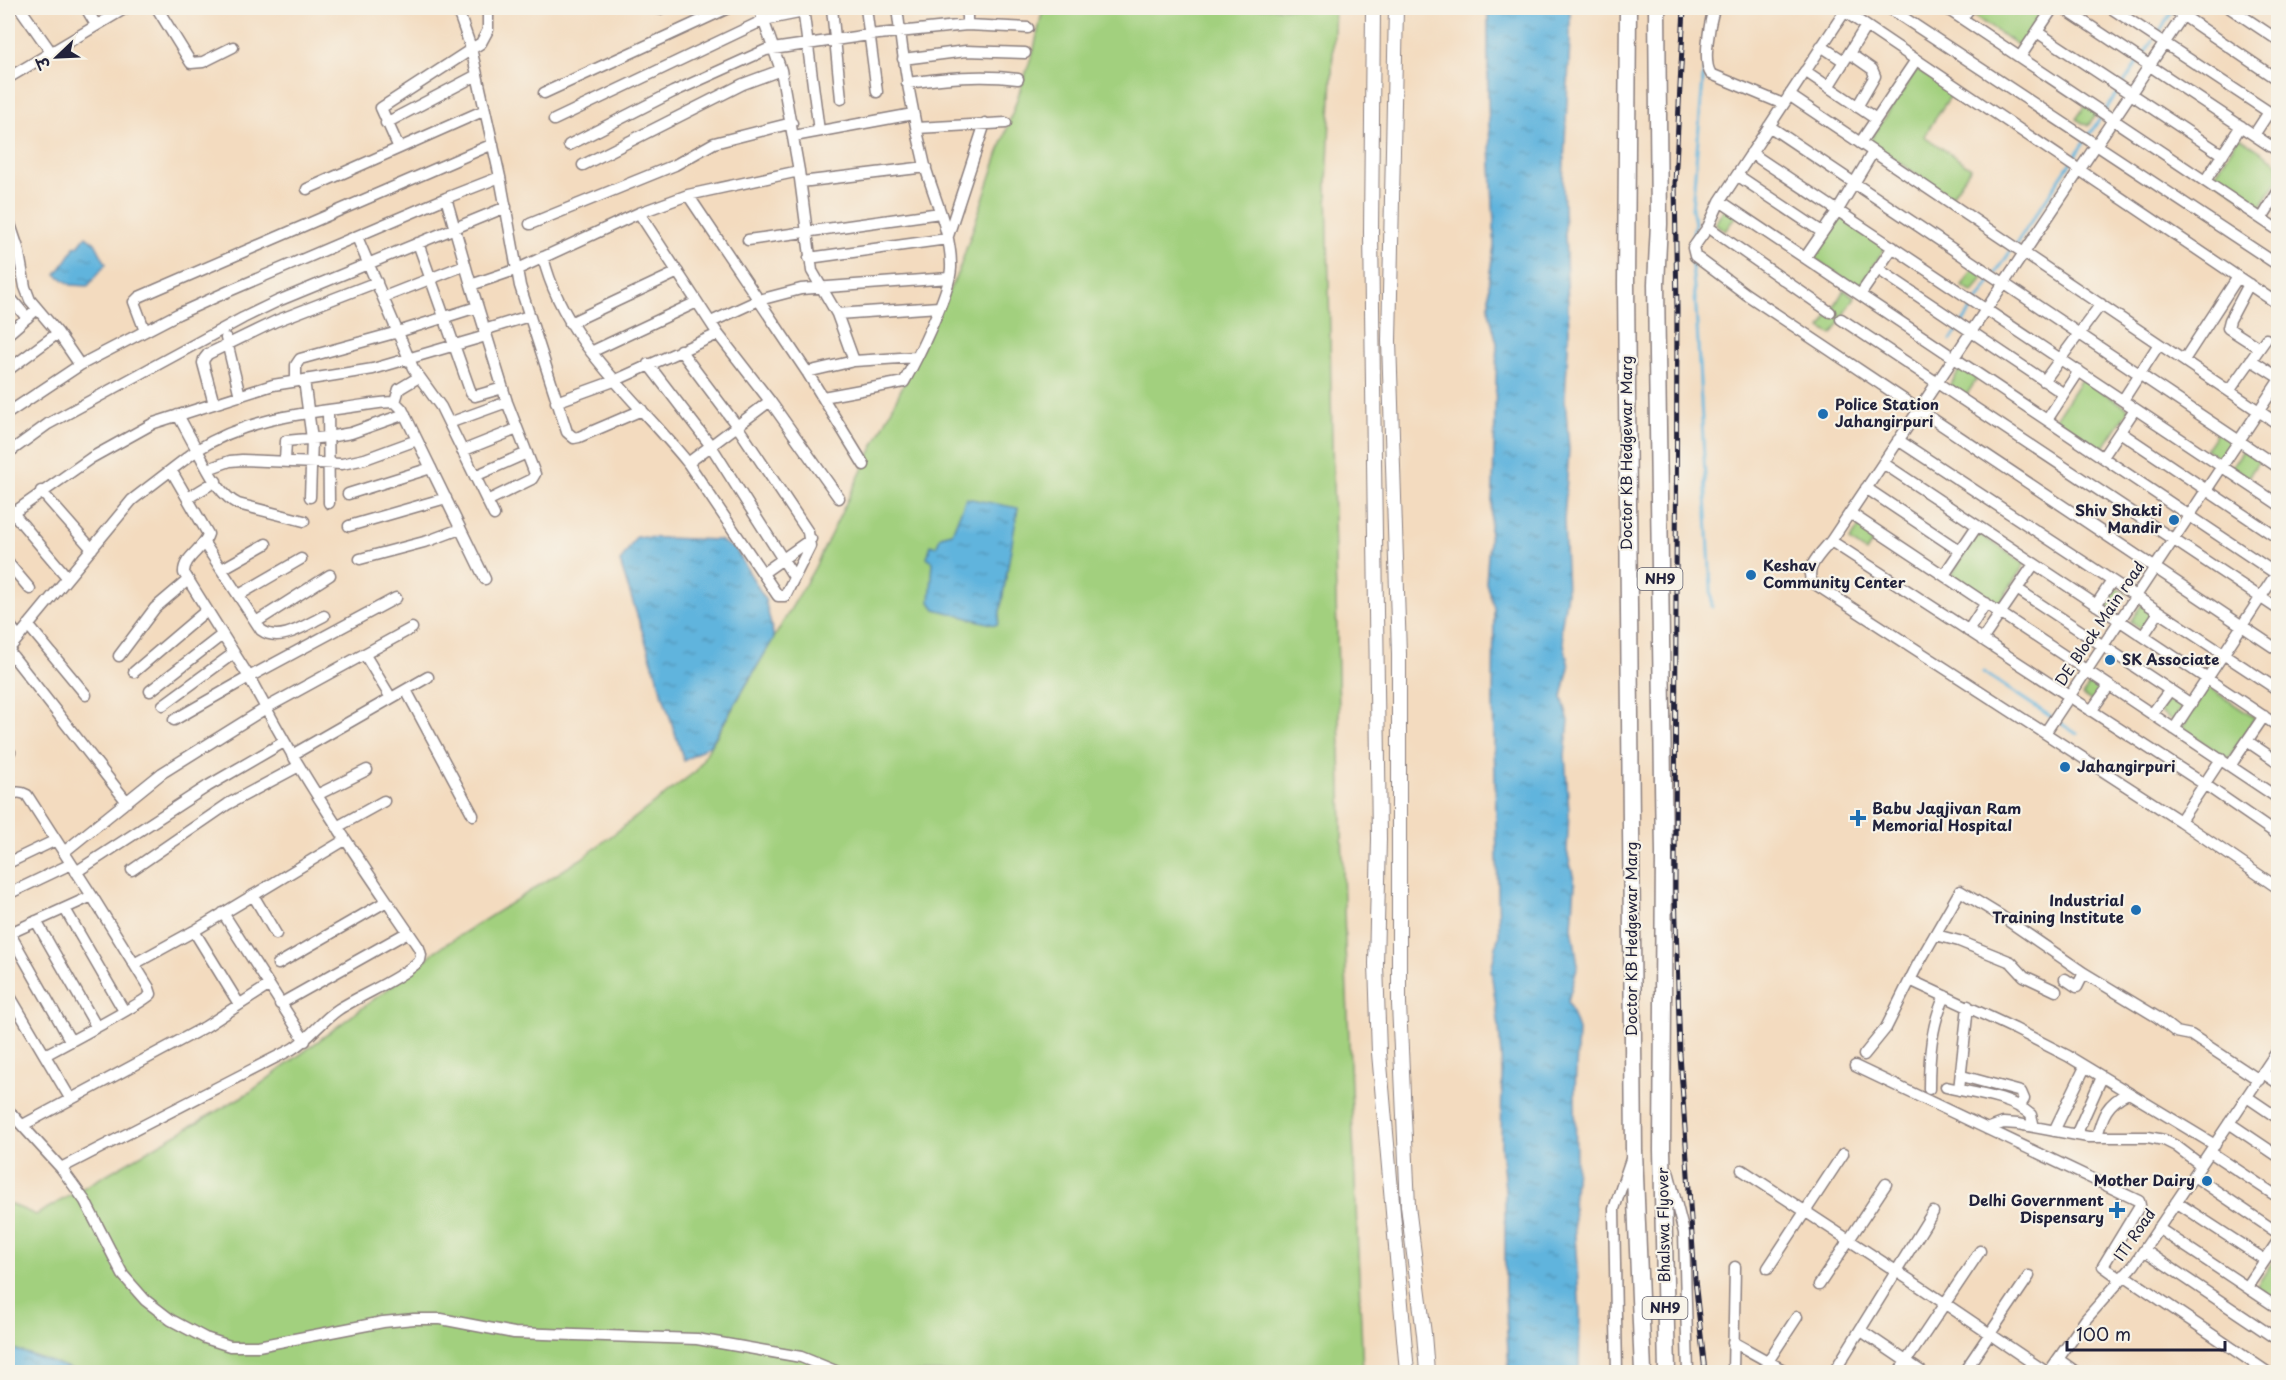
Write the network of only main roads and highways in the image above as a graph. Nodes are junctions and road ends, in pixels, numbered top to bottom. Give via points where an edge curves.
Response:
1 (1373, 8) edge
2 (1396, 8) edge
3 (1628, 8) edge
4 (1657, 8) edge
5 (1662, 1150) joint
6 (1634, 1151) joint
7 (1425, 1355) junction
8 (1406, 1357) junction
9 (1407, 1372) edge
10 (1426, 1372) edge
11 (1642, 1372) edge
12 (1667, 1372) edge

1 - 8 main road via 1371,232 1379,839 1376,964 1379,1053
2 - 7 main road via 1389,341 1399,654 1399,1004 1408,1206
3 - 6 highway, Doctor KB Hedgewar Marg via 1626,284
4 - 5 highway, Doctor KB Hedgewar Marg / NH9 via 1656,284 1664,853
5 - 12 highway, Bhalswa Flyover / NH9
6 - 11 highway, Bhalswa Flyover / NH9
7 - 8 main road
7 - 10 main road
8 - 9 main road

